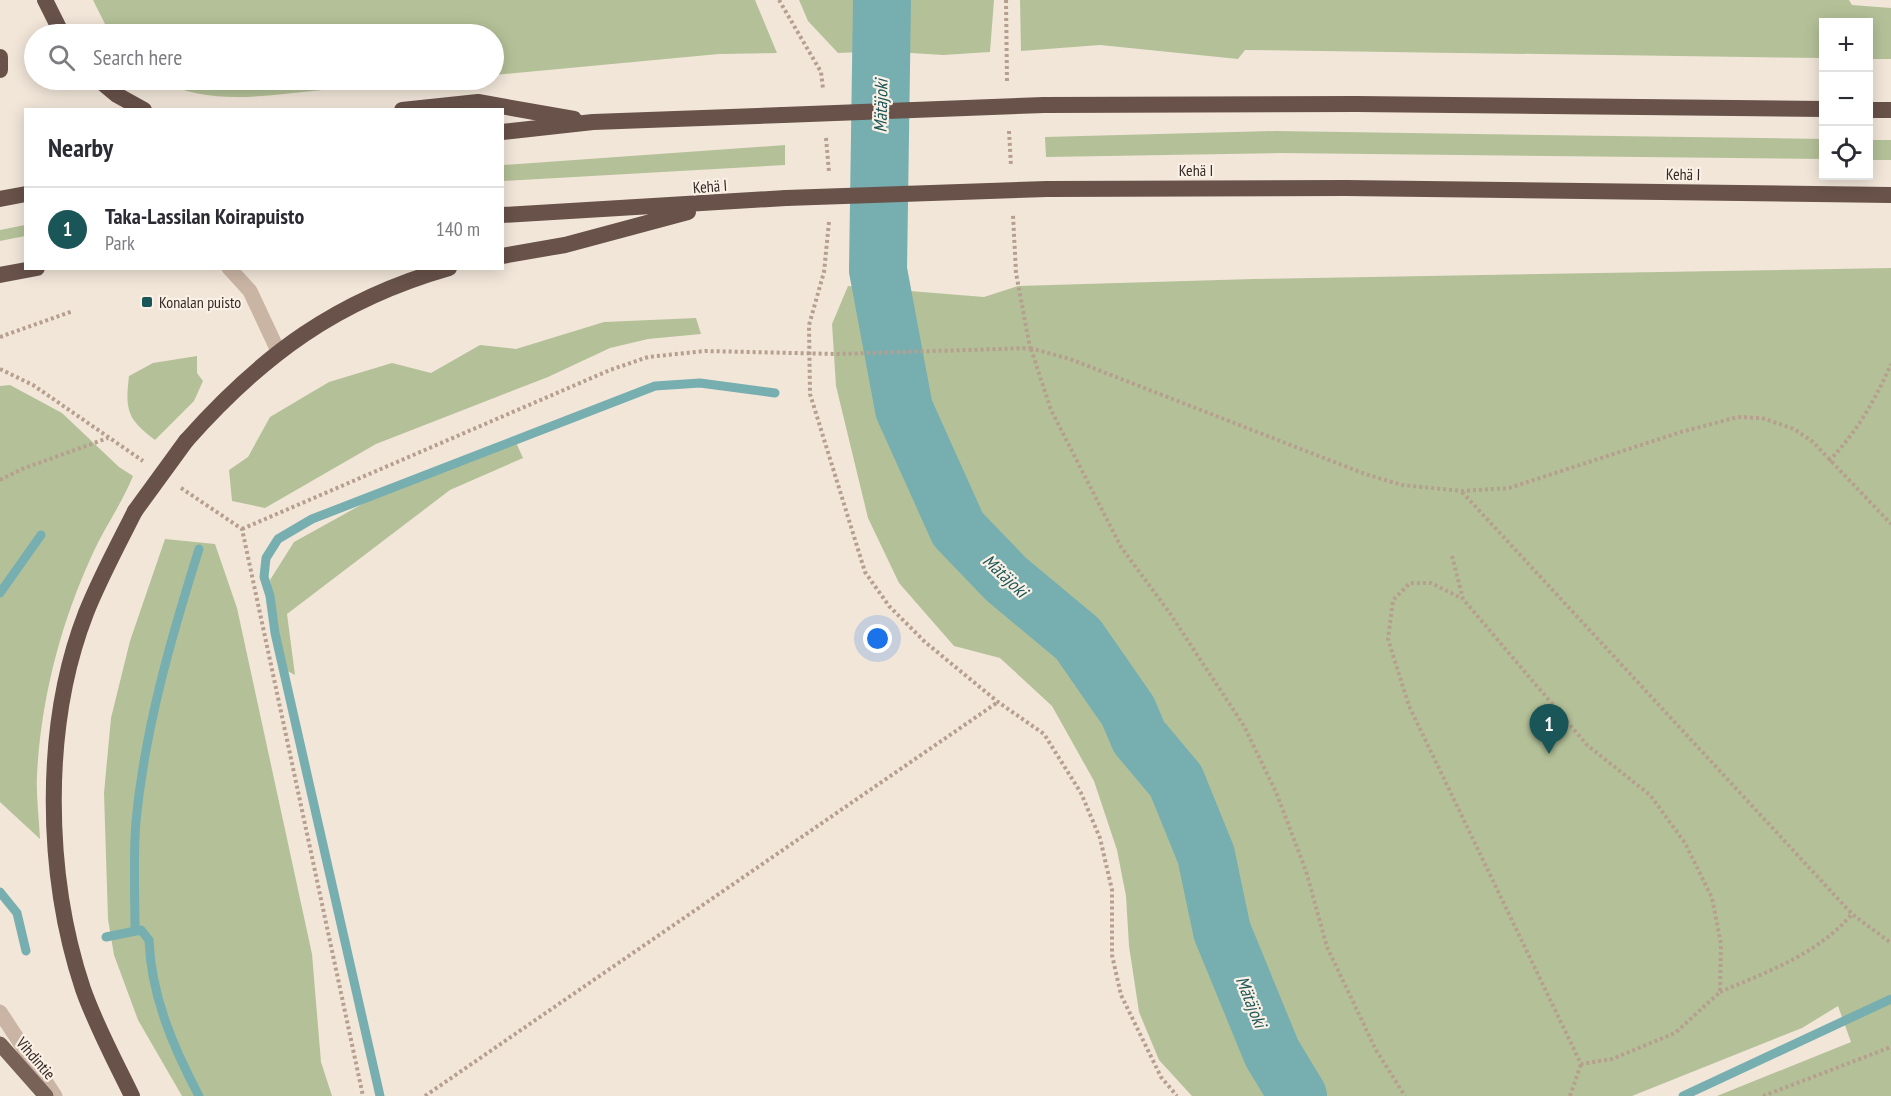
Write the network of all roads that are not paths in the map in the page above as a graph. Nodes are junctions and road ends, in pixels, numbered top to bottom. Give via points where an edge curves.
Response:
1 (45, 0) edge
2 (57, 24) edge
3 (0, 57) edge
4 (0, 70) edge
5 (113, 90) edge
6 (139, 108) edge
7 (421, 108) edge
8 (1819, 109) edge
9 (1873, 110) edge
10 (1891, 110) edge
11 (593, 122) junction
12 (504, 132) edge
13 (24, 194) edge
14 (1891, 195) edge
15 (0, 199) edge
16 (723, 203) junction
17 (504, 215) edge
18 (504, 256) edge
19 (26, 270) edge
20 (231, 270) edge
21 (443, 270) edge
22 (0, 275) edge
23 (279, 353) junction
24 (0, 1012) edge
25 (0, 1044) edge
26 (46, 1096) edge
27 (55, 1096) edge
28 (132, 1096) edge

1 - 2 highway
3 - 4 highway
5 - 6 highway
7 - 11 highway via 478,102
8 - 11 highway, bridge via 1044,105
9 - 10 highway
11 - 12 highway
13 - 15 highway
14 - 16 highway, Kehä I, bridge via 1346,188 1047,189
16 - 17 highway, Kehä I
16 - 18 highway via 565,245
19 - 22 highway
20 - 23 lane via 250,291
21 - 23 highway via 357,301
23 - 28 highway, bridge via 223,399 186,441 135,511 86,615 71,665 54,776 55,837 74,957 95,1018
24 - 27 lane
25 - 26 main road, Vihdintie

